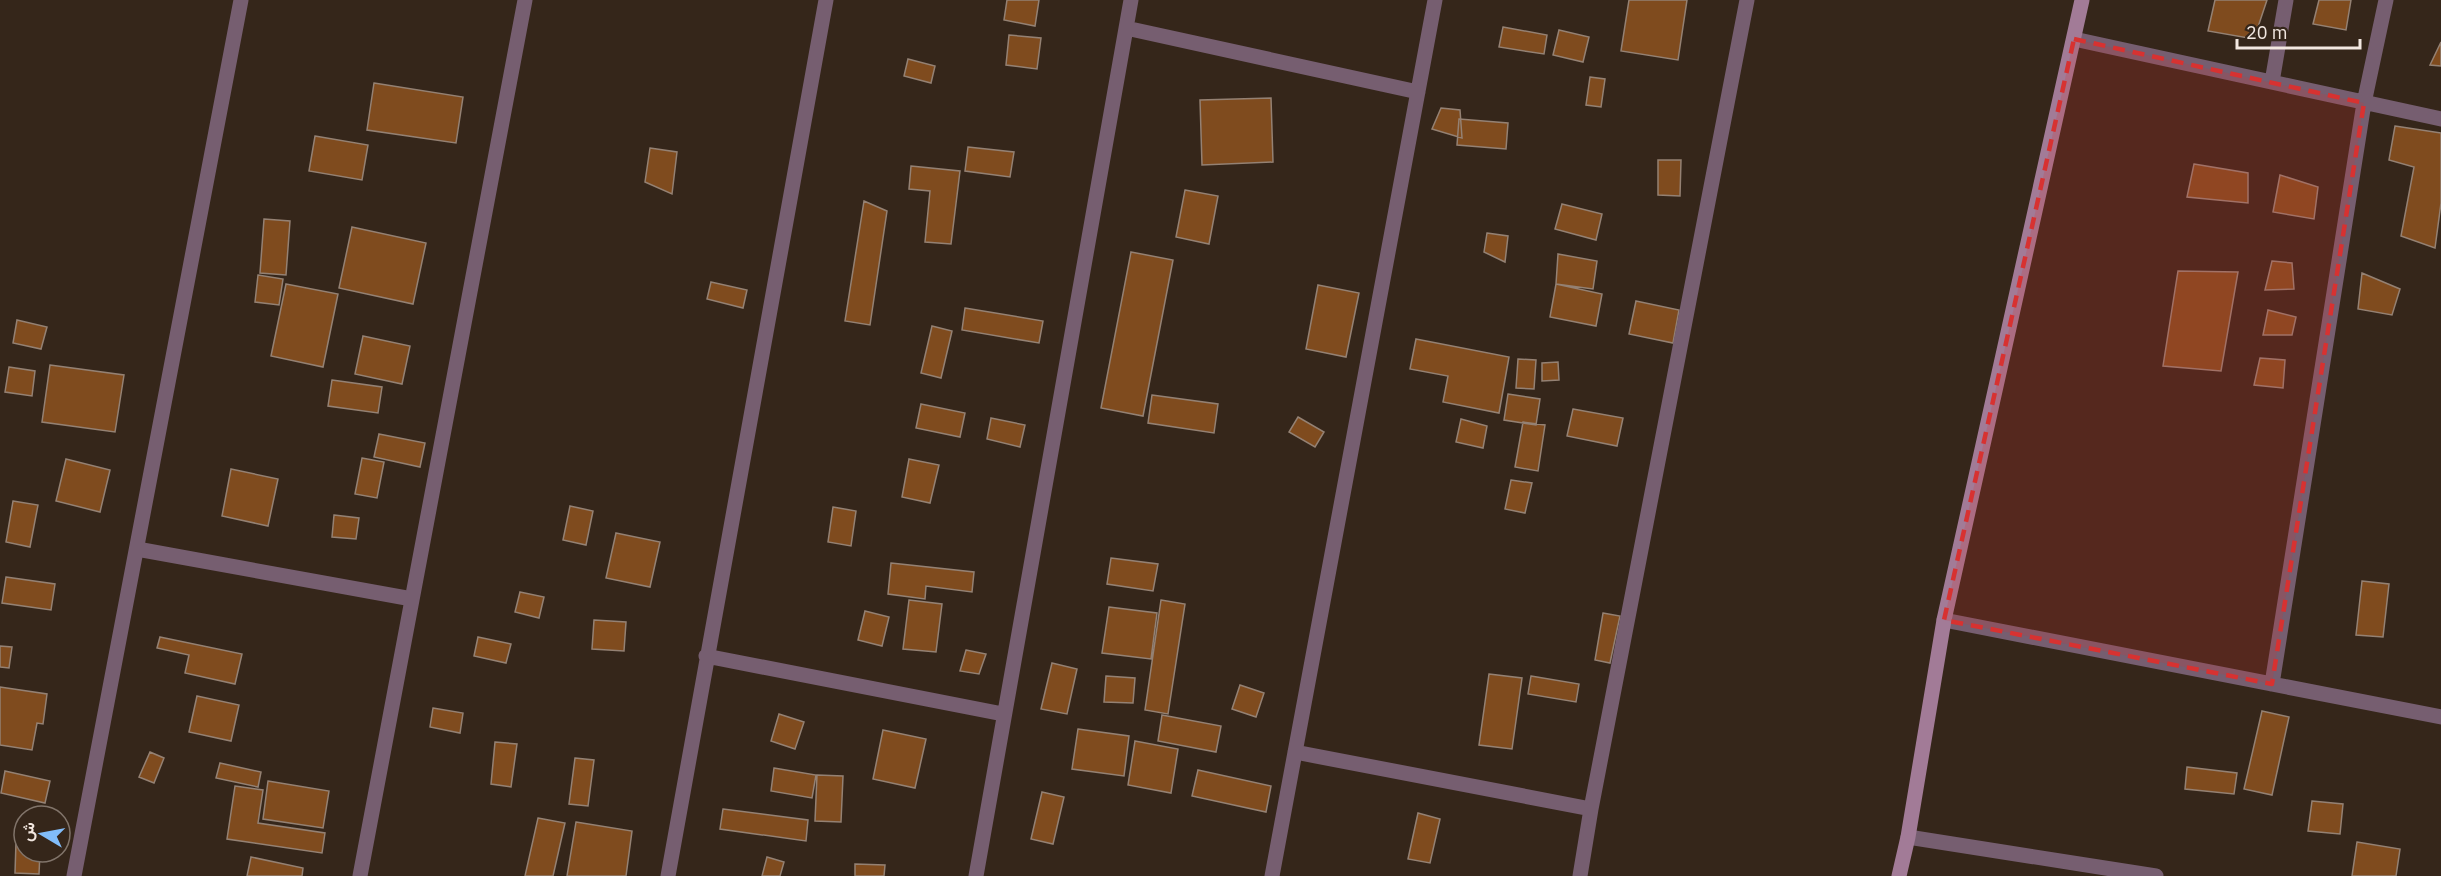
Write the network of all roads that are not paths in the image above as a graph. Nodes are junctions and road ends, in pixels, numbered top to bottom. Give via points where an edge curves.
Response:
1 (241, 0) edge
2 (525, 0) edge
3 (826, 0) edge
4 (1131, 0) edge
5 (1435, 0) edge
6 (1748, 0) edge
7 (2082, 0) edge
8 (2286, 0) edge
9 (2386, 0) edge
10 (1126, 28) junction
11 (2074, 39) junction
12 (2272, 82) junction
13 (1418, 92) junction
14 (2364, 103) junction
15 (2441, 119) edge
16 (137, 549) junction
17 (412, 599) junction
18 (1944, 620) junction
19 (706, 656) junction
20 (2272, 684) junction
21 (1004, 714) junction
22 (2441, 717) edge
23 (1295, 752) junction
24 (1590, 809) junction
25 (1908, 837) junction
26 (74, 876) edge
27 (360, 876) edge
28 (668, 876) edge
29 (976, 876) edge
30 (1272, 876) edge
31 (1580, 876) edge
32 (1899, 876) edge
33 (2156, 876) edge

1 - 16 street
2 - 17 street
3 - 19 street
4 - 10 street
5 - 13 street
6 - 24 street
7 - 11 street
8 - 12 street
9 - 14 street
10 - 13 street
10 - 21 street
11 - 12 street
11 - 18 street
12 - 14 street
13 - 23 street
14 - 15 street
14 - 20 street
16 - 17 street
16 - 26 street
17 - 27 street
18 - 20 street
18 - 25 street
19 - 21 street
19 - 28 street
20 - 22 street
21 - 29 street
23 - 24 street
23 - 30 street
24 - 31 street
25 - 32 street
25 - 33 street

